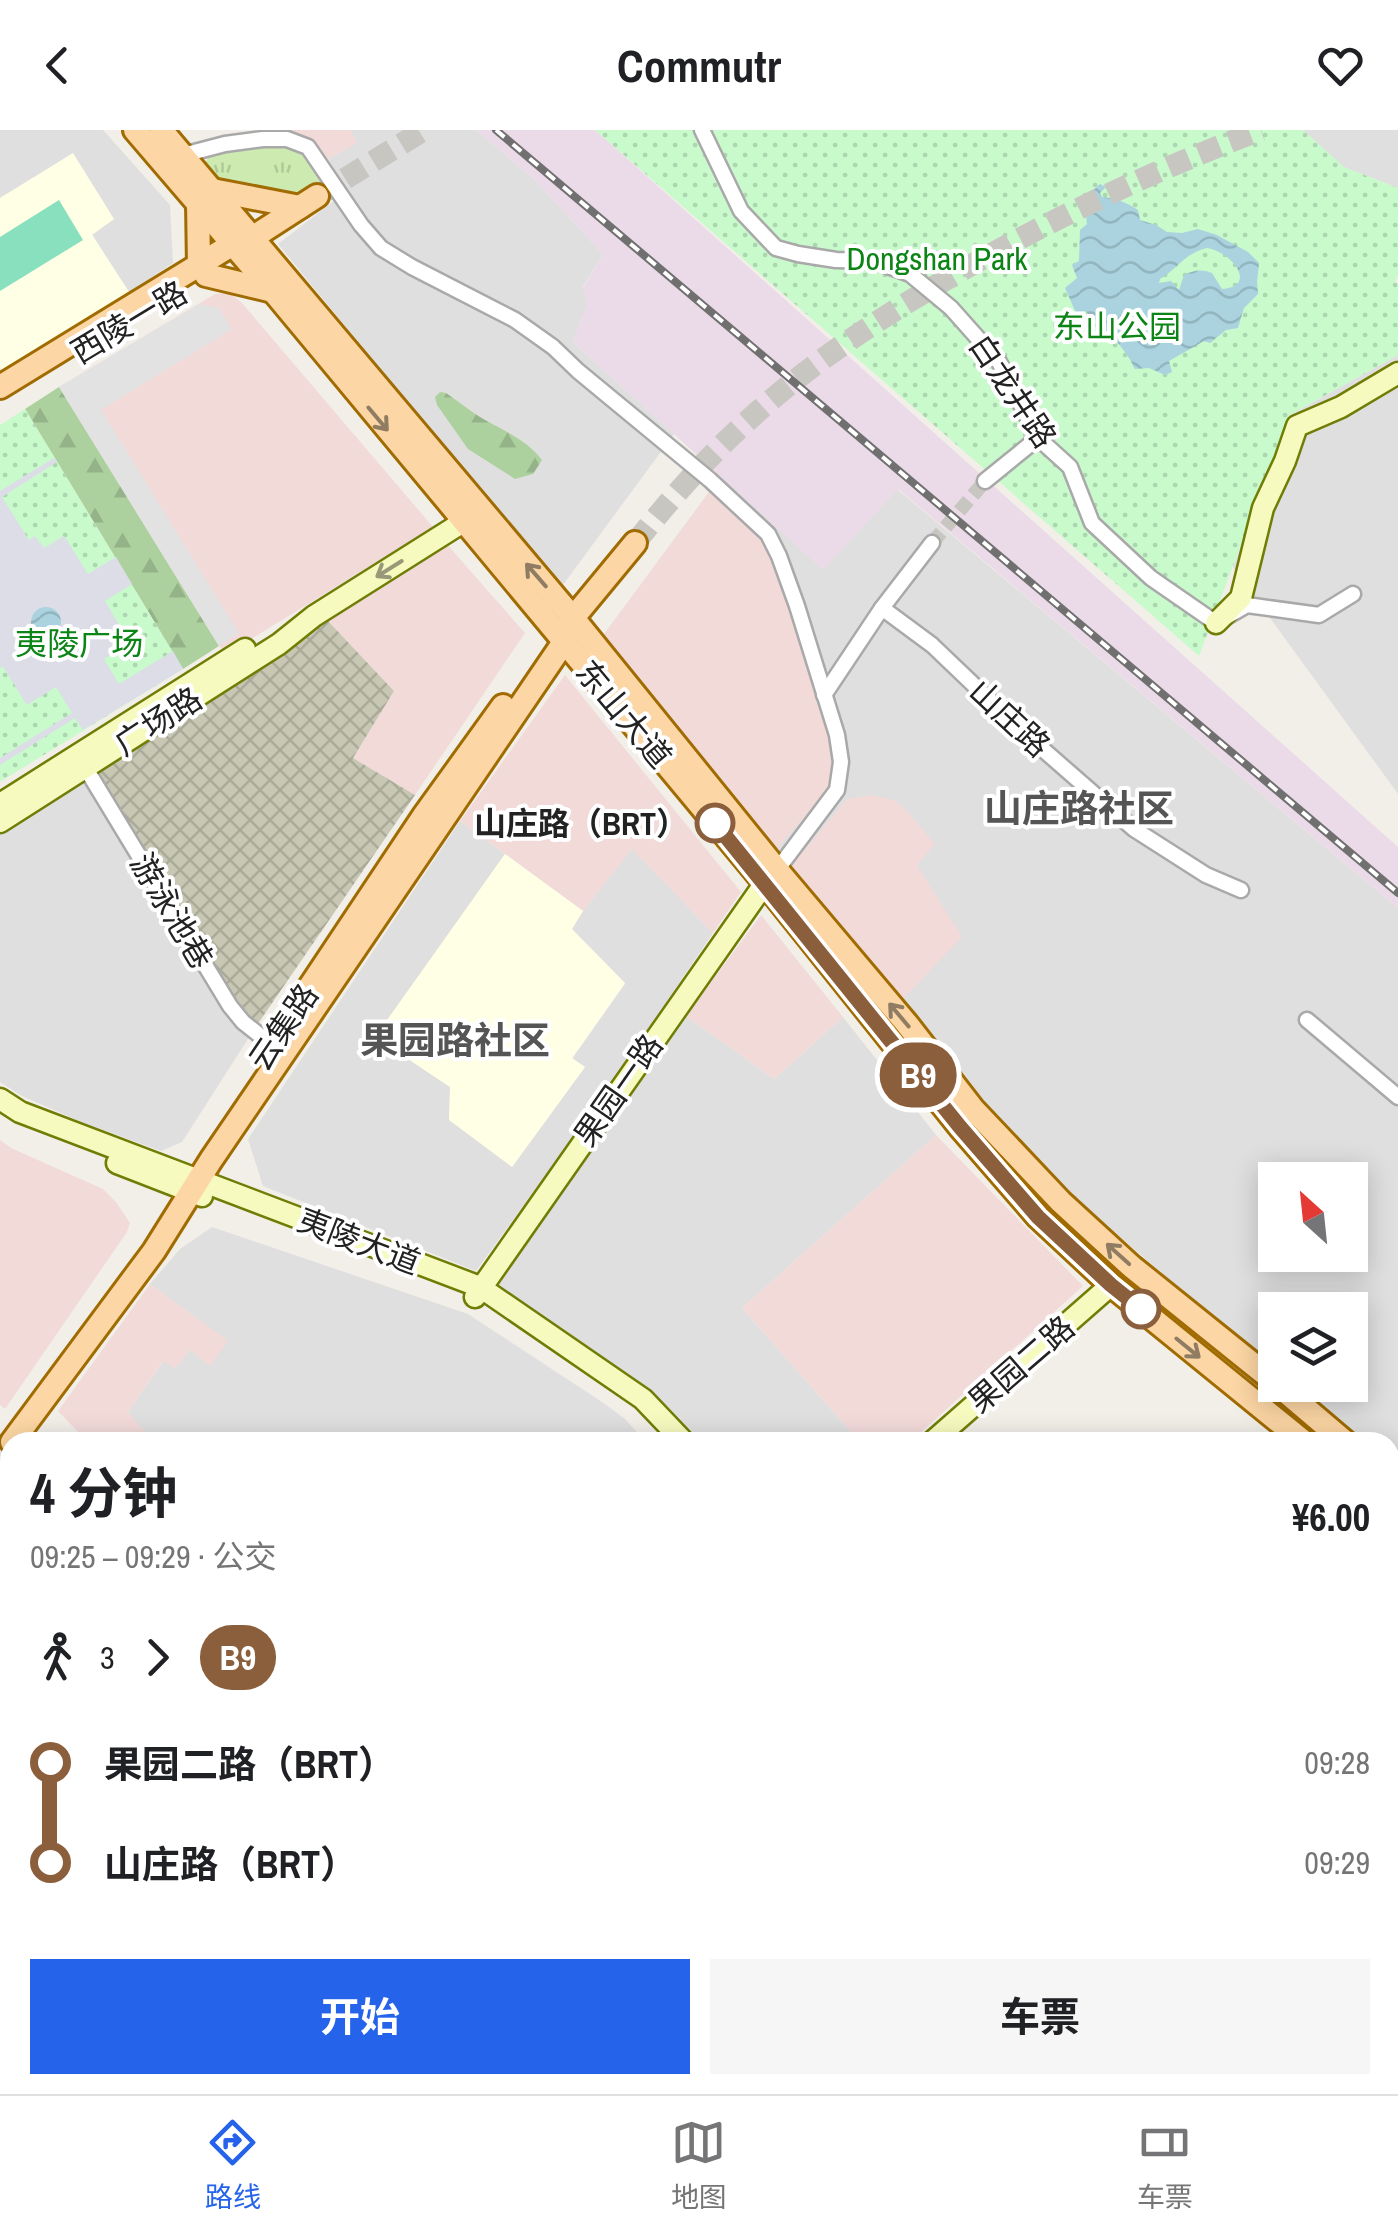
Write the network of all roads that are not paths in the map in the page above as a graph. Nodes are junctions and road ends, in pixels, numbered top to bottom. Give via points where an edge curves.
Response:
1 (135, 130) edge
2 (161, 130) edge
3 (702, 130) edge
4 (182, 155) junction
5 (205, 196) junction
6 (242, 245) junction
7 (203, 270) junction
8 (273, 290) junction
9 (1398, 373) edge
10 (0, 387) edge
11 (0, 401) edge
12 (1038, 438) junction
13 (985, 482) tunnel mouth
14 (464, 522) junction
15 (636, 543) tunnel mouth
16 (932, 543) tunnel mouth
17 (1354, 594) dead end
18 (882, 608) junction
19 (314, 616) junction
20 (1216, 623) junction
21 (564, 631) junction
22 (824, 694) junction
23 (85, 768) junction
24 (0, 804) edge
25 (0, 822) edge
26 (771, 876) junction
27 (1240, 890) dead end
28 (1307, 1020) dead end
29 (272, 1045) junction
30 (1398, 1097) edge
31 (0, 1099) edge
32 (0, 1115) edge
33 (189, 1183) junction
34 (1111, 1285) junction
35 (477, 1292) junction
36 (1258, 1369) edge
37 (1298, 1402) edge
38 (7, 1432) edge
39 (20, 1432) edge
40 (656, 1432) edge
41 (674, 1432) edge
42 (943, 1432) edge
43 (1284, 1432) edge
44 (1334, 1432) edge

1 - 5 main road, 东山大道
2 - 4 main road, 东山大道
3 - 12 street, 白龙井路 via 740,211 776,248 874,261 910,274 951,308 999,362
4 - 5 main road, 东山大道
4 - 22 street via 263,138 308,147 381,248 553,347 768,534
5 - 6 main road, 东山大道
5 - 6 main road, 西陵一路 via 309,202
5 - 7 main road
6 - 7 main road, 西陵一路
6 - 8 main road, 东山大道
21 -> 6 main road, 东山大道
7 - 8 main road
7 - 10 main road, 西陵一路
7 - 11 main road, 西陵一路
8 -> 14 main road, 东山大道
9 - 20 street via 1297,426 1264,508 1241,598
12 - 13 street
12 - 20 street, 白龙井路 via 1070,467 1092,523 1150,578
14 -> 19 street, 广场路
14 - 21 main road, 东山大道
15 - 21 main road, 云集路
16 - 18 street
17 - 20 street via 1319,615 1247,605
18 - 22 street
18 - 27 street, 山庄路 via 932,644 1134,830
19 - 23 street, 广场路
19 - 24 street, 广场路 via 268,635
21 - 26 main road, 东山大道
21 - 29 main road, 云集路 via 423,817
21 - 33 main road, 云集路
22 - 26 street via 841,762 837,790
23 - 25 street, 广场路
23 - 29 street, 游泳池巷 via 230,1006
26 - 34 main road, 东山大道 via 960,1127 1038,1217
26 - 35 street, 果园一路
36 -> 26 main road, 东山大道 via 1061,1202
28 - 30 street
29 - 33 main road, 云集路
31 - 33 street, 夷陵大道
32 - 33 street, 夷陵大道
33 - 35 street, 夷陵大道
33 - 38 main road, 云集路
33 - 39 main road, 云集路 via 154,1251
34 - 42 street, 果园二路
34 -> 43 main road, 东山大道
35 - 40 street, 夷陵大道
35 - 41 street, 夷陵大道 via 643,1399
37 - 44 main road, 东山大道

